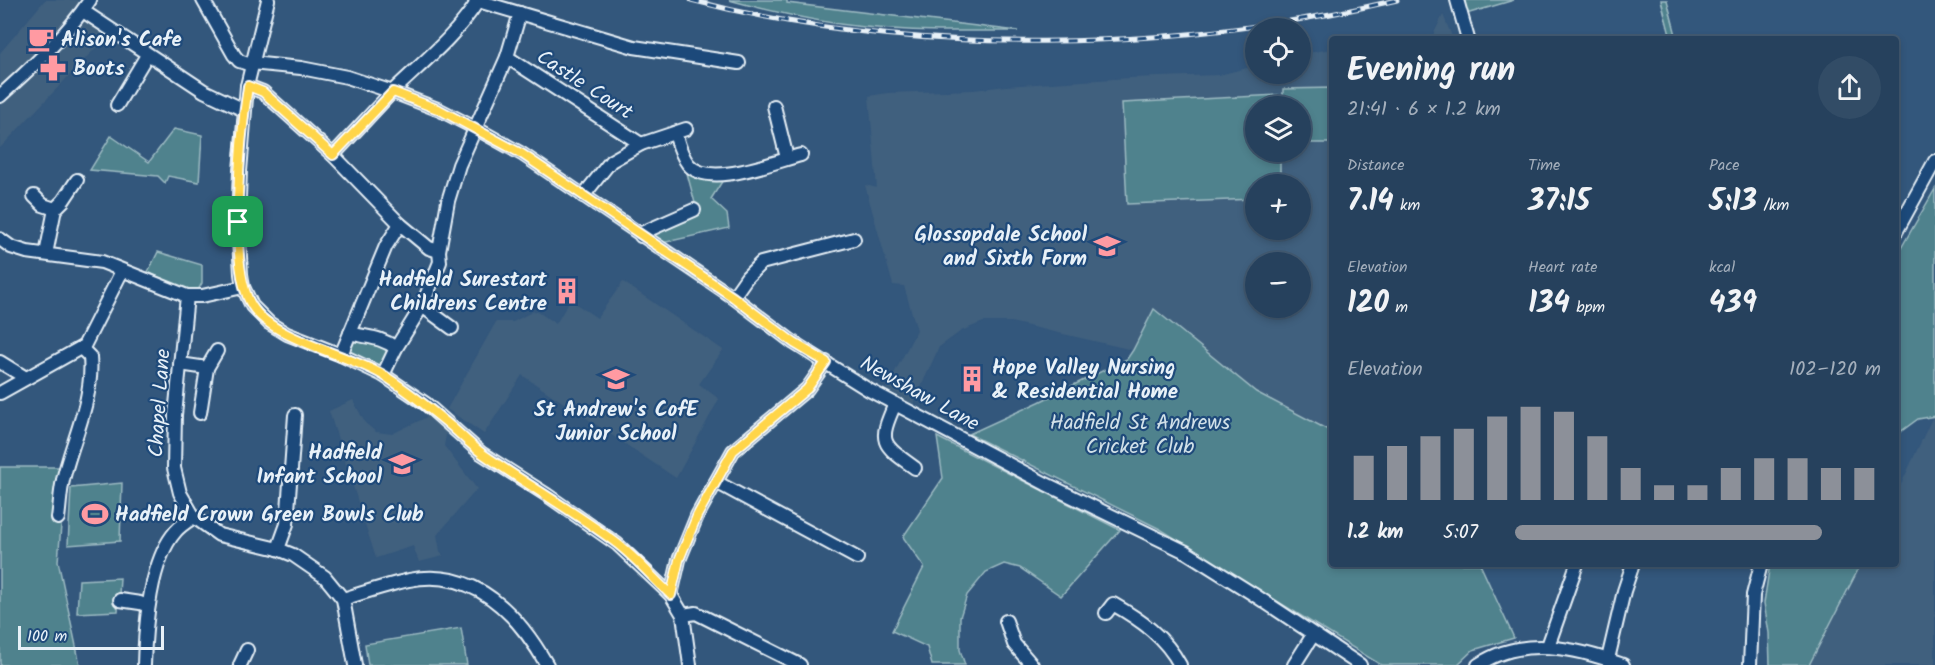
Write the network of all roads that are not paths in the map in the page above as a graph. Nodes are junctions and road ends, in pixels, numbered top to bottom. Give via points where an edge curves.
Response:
1 (90, 0) edge
2 (203, 0) edge
3 (268, 0) edge
4 (476, 1) edge
5 (1458, 5) edge
6 (83, 11) junction
7 (520, 13) junction
8 (1467, 36) edge
9 (147, 55) junction
10 (507, 57) junction
11 (739, 63) dead end
12 (251, 64) junction
13 (248, 86) junction
14 (393, 92) junction
15 (0, 96) edge
16 (117, 105) dead end
17 (774, 106) dead end
18 (244, 110) junction
19 (477, 129) junction
20 (641, 144) junction
21 (333, 155) junction
22 (801, 155) dead end
23 (787, 159) junction
24 (1935, 161) edge
25 (77, 180) dead end
26 (34, 196) dead end
27 (583, 196) junction
28 (55, 208) junction
29 (694, 210) dead end
30 (400, 224) junction
31 (1899, 227) edge
32 (641, 236) junction
33 (0, 238) edge
34 (854, 239) dead end
35 (439, 251) junction
36 (46, 255) junction
37 (122, 271) junction
38 (243, 287) junction
39 (187, 296) junction
40 (733, 297) junction
41 (422, 306) junction
42 (452, 328) dead end
43 (350, 333) junction
44 (82, 347) junction
45 (396, 348) junction
46 (217, 351) dead end
47 (341, 355) junction
48 (0, 362) edge
49 (826, 362) junction
50 (180, 364) junction
51 (207, 368) junction
52 (383, 375) junction
53 (27, 378) junction
54 (0, 393) edge
55 (895, 404) junction
56 (200, 413) dead end
57 (295, 415) dead end
58 (915, 468) dead end
59 (716, 482) junction
60 (194, 517) junction
61 (58, 518) dead end
62 (278, 549) junction
63 (857, 558) dead end
64 (1575, 567) edge
65 (1631, 567) edge
66 (1760, 567) edge
67 (671, 595) junction
68 (343, 598) junction
69 (120, 600) dead end
70 (148, 606) junction
71 (1106, 613) dead end
72 (683, 615) junction
73 (1006, 621) dead end
74 (1313, 635) junction
75 (1548, 646) junction
76 (247, 650) dead end
77 (1608, 659) junction
78 (144, 665) edge
79 (240, 665) edge
80 (355, 665) edge
81 (547, 665) edge
82 (690, 665) edge
83 (801, 665) edge
84 (1032, 665) edge
85 (1180, 665) edge
86 (1294, 665) edge
87 (1360, 665) edge
88 (1478, 665) edge
89 (1623, 665) edge
90 (1750, 665) edge

1 - 6 street
2 - 12 street via 234,56
3 - 12 street
4 - 7 street
4 - 14 street via 458,28
5 - 8 street
6 - 9 street
6 - 15 street via 34,66
7 - 10 street
7 - 11 street via 634,47
9 - 16 street
9 - 18 street via 204,91
10 - 19 street
10 - 20 street, Castle Court
12 - 13 street
12 - 14 street, Newshaw Lane via 301,68
13 - 18 street
13 - 21 street via 263,92
14 - 19 street, Newshaw Lane
14 - 21 street
17 - 23 street
18 - 38 street via 238,222
19 - 27 street, Newshaw Lane
19 - 35 street via 459,165
20 - 23 street via 681,131 687,163 705,175 728,174
20 - 27 street via 611,161
21 - 30 street
22 - 23 street
24 - 31 street
25 - 28 street
26 - 28 street via 43,205
27 - 32 street, Newshaw Lane
28 - 36 street
29 - 32 street
30 - 35 street via 429,248
30 - 43 street via 386,246
32 - 40 street, Newshaw Lane
33 - 36 street via 11,247
34 - 40 street via 761,263
35 - 41 street via 440,262
36 - 37 street via 102,262
37 - 39 street
37 - 44 street
38 - 39 street
38 - 47 street via 252,306 269,322 287,334
39 - 50 street, Chapel Lane
40 - 49 street, Newshaw Lane
41 - 42 street
41 - 45 street
43 - 45 street via 376,337
43 - 47 street
44 - 53 street
44 - 61 street via 90,357 91,368 82,419 63,481
45 - 52 street
46 - 51 street
47 - 52 street
48 - 53 street
49 - 55 street, Newshaw Lane
49 - 59 street via 807,389 733,451
50 - 51 street
50 - 60 street, Chapel Lane via 174,468 180,493
51 - 56 street
52 - 67 street via 426,405 481,453 617,544
53 - 54 street
55 - 58 street via 884,434 886,443 892,453
55 - 74 street, Newshaw Lane via 1186,552
57 - 62 street via 287,524
59 - 63 street
59 - 67 street via 679,560
60 - 62 street, Chapel Lane via 219,535
60 - 70 street via 175,532 164,551
62 - 68 street, Chapel Lane via 308,564
64 - 75 street
65 - 77 street
66 - 90 street via 1753,595
67 - 72 street
68 - 80 street
68 - 81 street via 411,580 436,578 459,583 484,592 507,610 532,638
69 - 70 street
70 - 78 street
71 - 85 street via 1113,604 1136,617 1161,638
72 - 82 street
72 - 83 street via 696,613
73 - 84 street via 1018,652
74 - 86 street
74 - 87 street, Newshaw Lane
75 - 77 street
75 - 88 street via 1509,651
76 - 79 street
77 - 89 street

